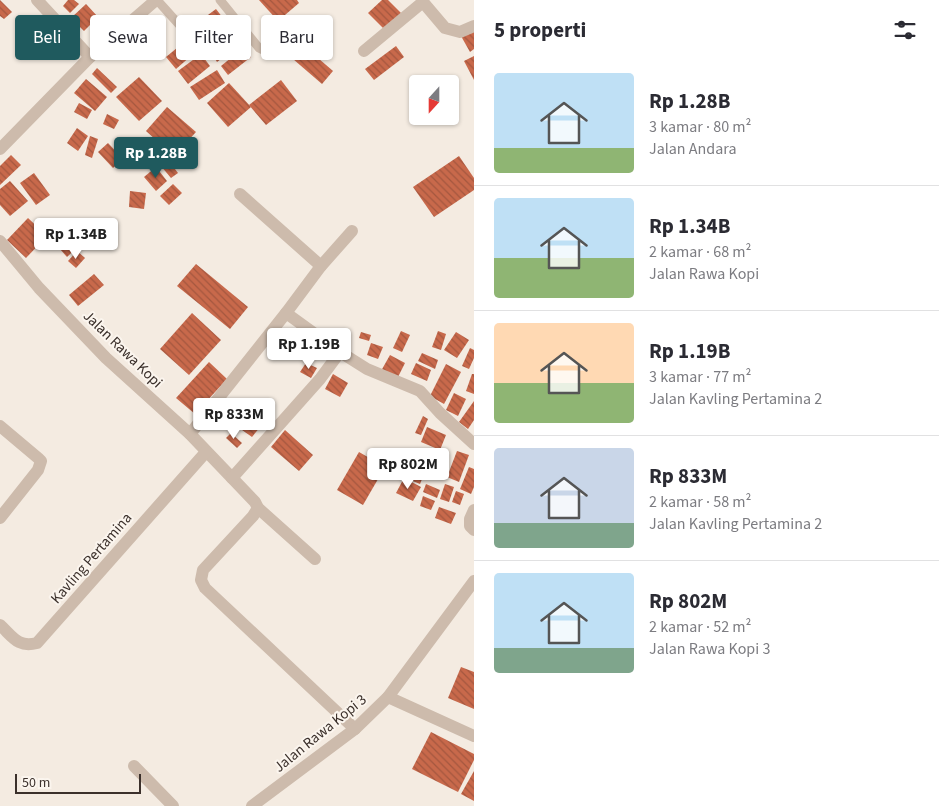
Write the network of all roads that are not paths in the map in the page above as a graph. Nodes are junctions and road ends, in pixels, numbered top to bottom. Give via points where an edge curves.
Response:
1 (37, 0) edge
2 (157, 0) edge
3 (220, 0) edge
4 (139, 15) edge
5 (176, 21) edge
6 (474, 26) edge
7 (261, 49) edge
8 (364, 51) dead end
9 (90, 57) joint
10 (0, 149) edge
11 (240, 194) dead end
12 (352, 231) dead end
13 (0, 241) edge
14 (321, 266) junction
15 (286, 313) junction
16 (340, 352) junction
17 (0, 426) edge
18 (190, 434) junction
19 (474, 444) edge
20 (202, 456) junction
21 (232, 478) junction
22 (258, 508) junction
23 (474, 510) edge
24 (0, 518) edge
25 (474, 530) edge
26 (315, 559) dead end
27 (474, 581) edge
28 (0, 625) edge
29 (388, 698) junction
30 (355, 729) junction
31 (474, 736) edge
32 (134, 766) dead end
33 (173, 806) edge
34 (252, 806) edge

1 - 9 street
2 - 4 street
2 - 5 lane
3 - 7 lane
6 - 8 street via 460,32 445,28 424,2
9 - 10 street
11 - 14 street
12 - 14 street
13 - 18 street, Jalan Rawa Kopi via 39,288 106,358
14 - 15 street
15 - 16 street
15 - 18 street
16 - 19 street via 367,369 420,391
16 - 21 street
17 - 24 street via 41,462
18 - 20 street, Jalan Rawa Kopi
20 - 21 street, Jalan Rawa Kopi
20 - 28 street, Kavling Pertamina via 37,643 20,643
21 - 22 street, Jalan Rawa Kopi
22 - 26 street, Jalan Rawa Kopi
22 - 30 street via 203,570 201,580 205,588
23 - 25 street via 470,519
27 - 29 street, Jalan Rawa Kopi 3
29 - 30 street, Jalan Rawa Kopi 3
29 - 31 street
30 - 34 street, Jalan Rawa Kopi 3
32 - 33 street

